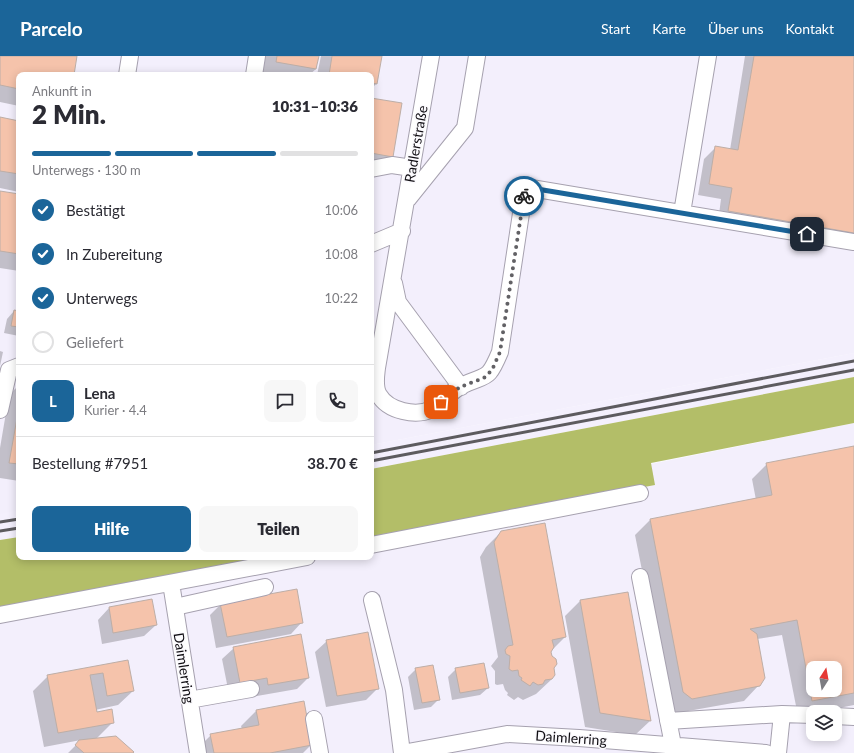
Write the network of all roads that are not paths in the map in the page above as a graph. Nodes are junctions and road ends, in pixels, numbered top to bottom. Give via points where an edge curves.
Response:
1 (130, 56) edge
2 (257, 56) edge
3 (432, 56) edge
4 (477, 56) edge
5 (708, 56) edge
6 (127, 72) edge
7 (254, 72) edge
8 (374, 168) edge
9 (412, 168) junction
10 (406, 201) junction
11 (682, 213) junction
12 (402, 231) junction
13 (854, 242) edge
14 (374, 243) edge
15 (393, 279) junction
16 (16, 367) edge
17 (460, 387) junction
18 (0, 410) edge
19 (640, 493) dead end
20 (374, 543) edge
21 (291, 560) edge
22 (640, 577) dead end
23 (171, 583) junction
24 (265, 587) dead end
25 (372, 600) dead end
26 (174, 607) junction
27 (0, 615) edge
28 (251, 689) dead end
29 (189, 700) junction
30 (782, 714) junction
31 (806, 715) edge
32 (842, 716) edge
33 (854, 717) edge
34 (314, 719) dead end
35 (668, 721) junction
36 (663, 748) edge
37 (198, 753) edge
38 (320, 753) edge
39 (402, 753) edge
40 (766, 753) edge
41 (778, 753) edge

1 - 6 street
2 - 7 street
3 - 9 street, Radlerstraße
4 - 10 street via 465,128
5 - 11 street
8 - 9 street via 392,165
9 - 10 street, Radlerstraße
10 - 12 street, Radlerstraße
11 - 13 street
11 - 17 street, Radlerstraße via 525,187 500,352 492,370 484,378
12 - 14 street
12 - 15 street, Radlerstraße
15 - 17 street via 398,302
15 - 17 street, Radlerstraße via 376,368 375,381 379,395 387,404 413,413 431,410
16 - 18 street via 9,370
19 - 20 street
21 - 23 street
22 - 35 street
23 - 26 street, Daimlerring
23 - 27 street
24 - 26 street
25 - 39 street via 394,690
26 - 29 street, Daimlerring
28 - 29 street
29 - 37 street, Daimlerring
30 - 31 street
30 - 35 street
30 - 41 street
32 - 33 street
34 - 38 street
35 - 36 street
36 - 39 street, Daimlerring via 507,734
36 - 40 street, Daimlerring

